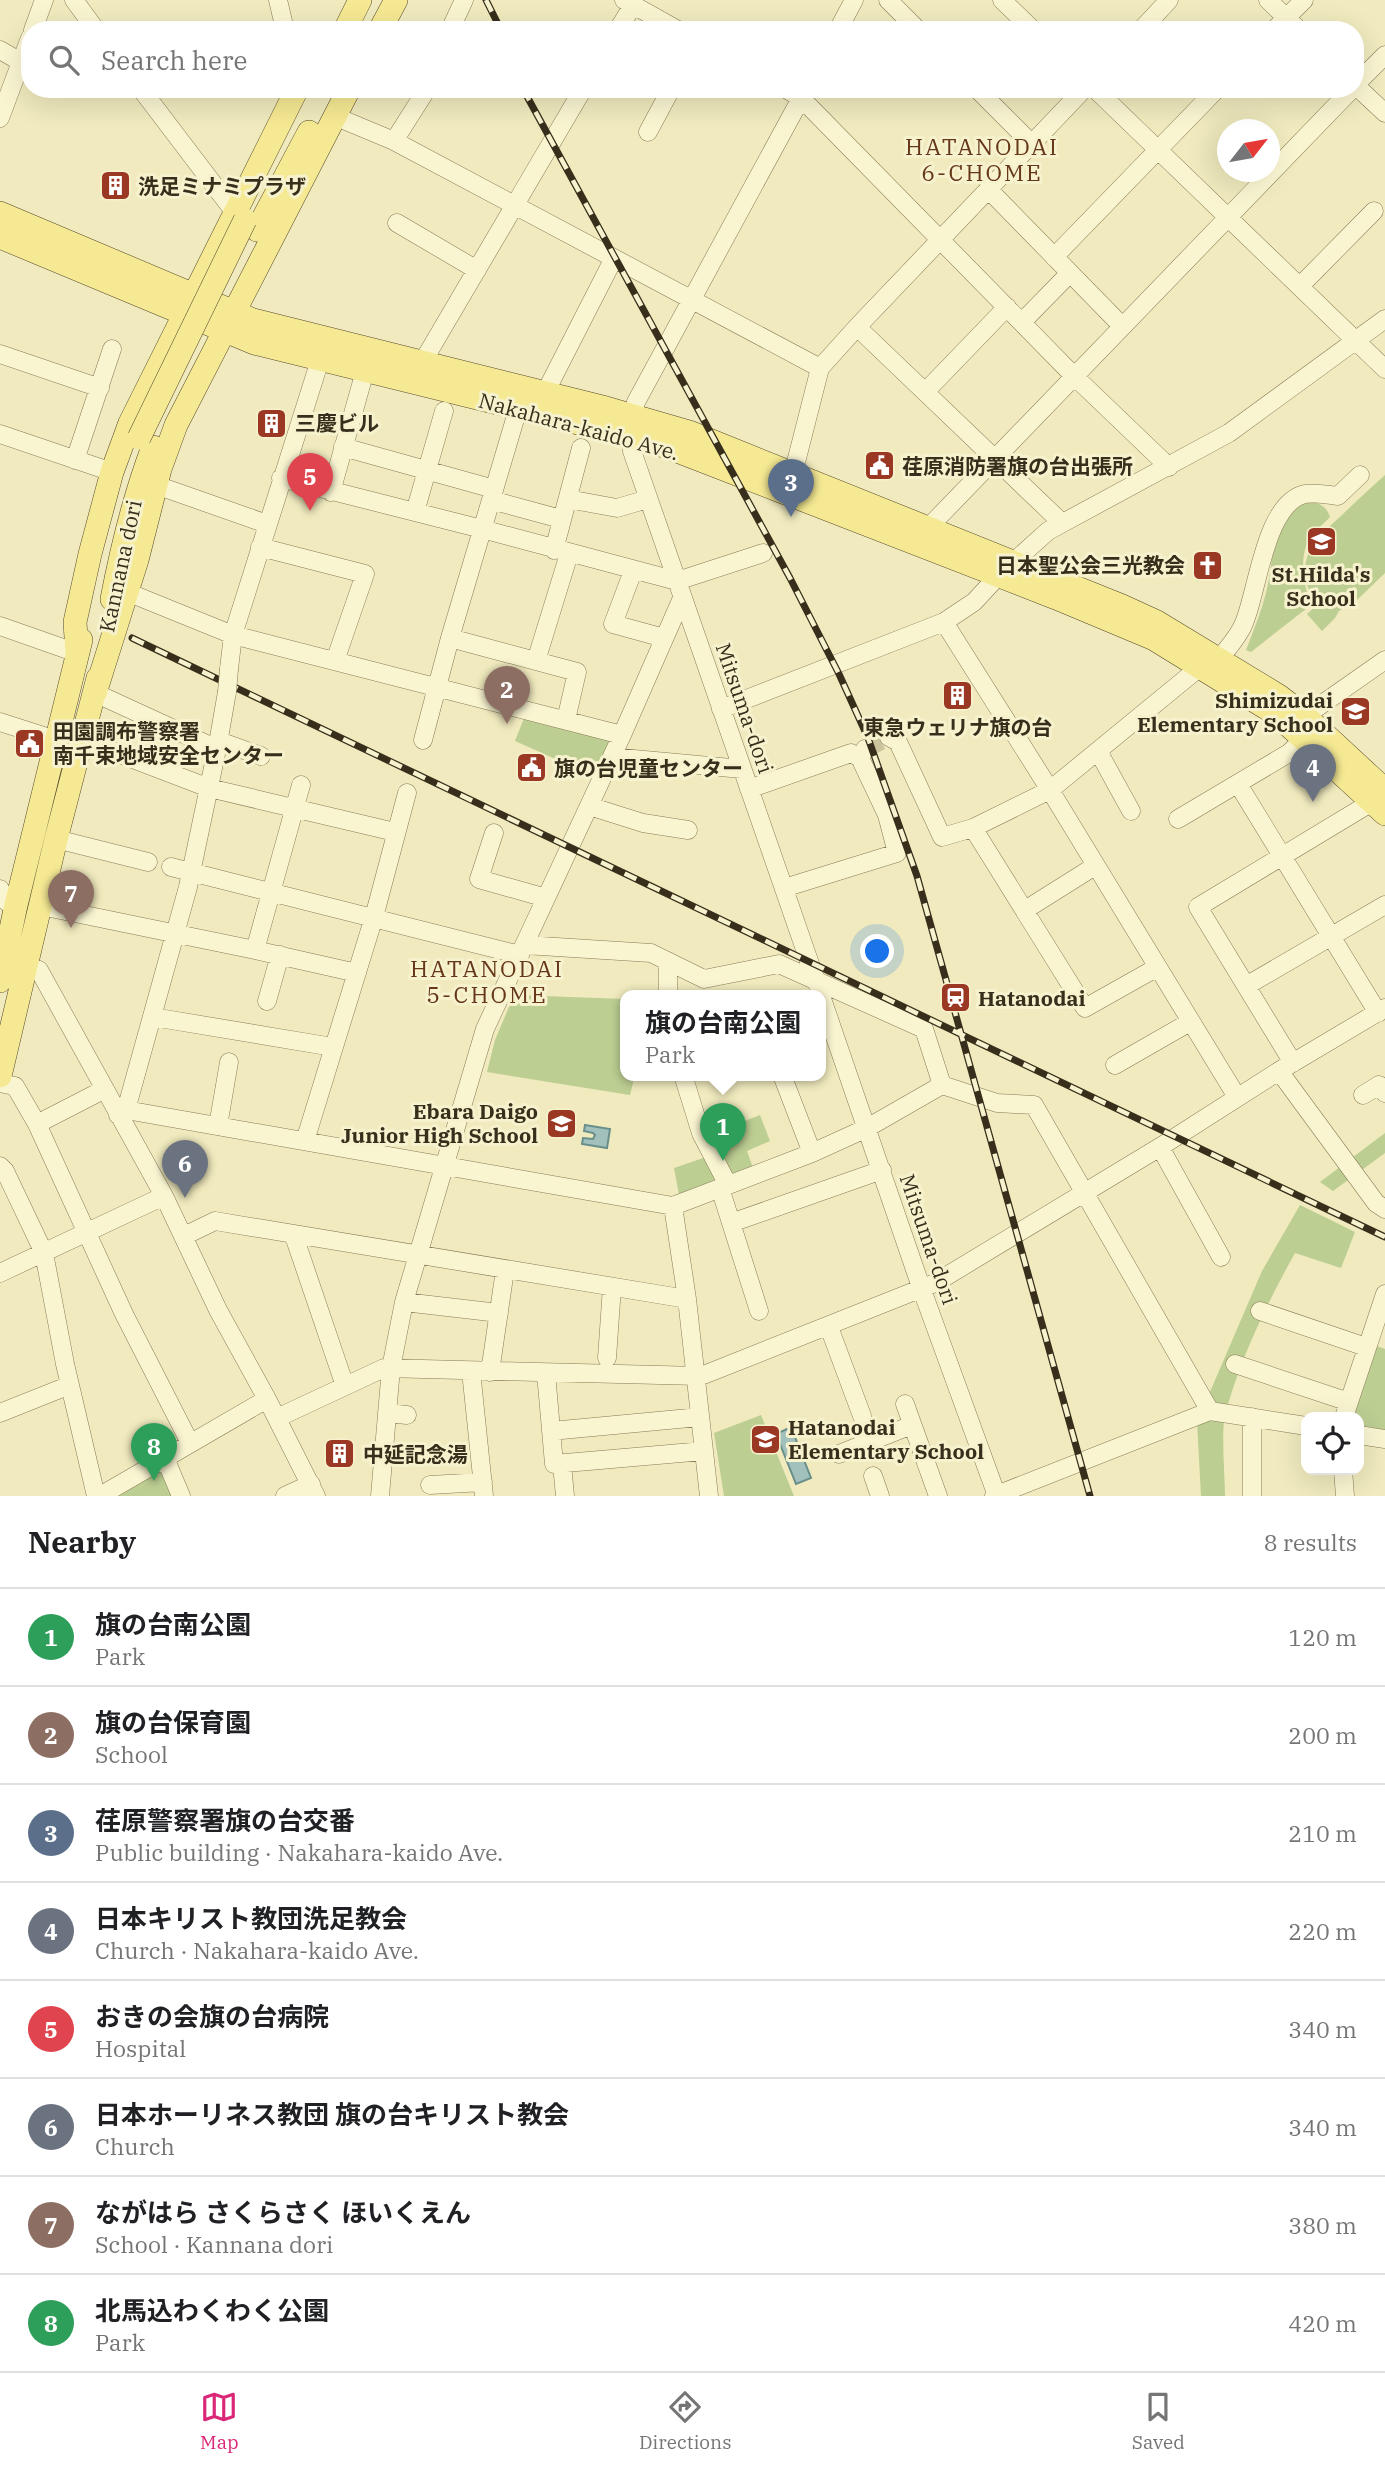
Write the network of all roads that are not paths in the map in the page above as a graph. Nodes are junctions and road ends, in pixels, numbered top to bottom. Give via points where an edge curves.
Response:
1 (44, 0) edge
2 (74, 0) edge
3 (278, 0) edge
4 (342, 0) edge
5 (360, 0) edge
6 (379, 0) edge
7 (396, 0) edge
8 (464, 0) edge
9 (854, 0) edge
10 (888, 0) edge
11 (1002, 0) edge
12 (1169, 0) edge
13 (1268, 0) edge
14 (1304, 0) edge
15 (628, 3) edge
16 (36, 21) edge
17 (89, 21) edge
18 (283, 21) edge
19 (332, 21) edge
20 (350, 21) edge
21 (368, 21) edge
22 (385, 21) edge
23 (454, 21) edge
24 (621, 21) edge
25 (661, 21) edge
26 (843, 21) edge
27 (909, 21) edge
28 (1024, 21) edge
29 (1149, 21) edge
30 (1284, 21) edge
31 (1290, 21) edge
32 (0, 50) edge
33 (1385, 55) edge
34 (21, 62) joint
35 (1364, 76) edge
36 (1364, 93) edge
37 (148, 98) edge
38 (294, 98) edge
39 (308, 98) edge
40 (325, 98) edge
41 (344, 98) edge
42 (420, 98) edge
43 (578, 98) edge
44 (666, 98) edge
45 (795, 98) edge
46 (804, 98) edge
47 (986, 98) edge
48 (1075, 98) edge
49 (1104, 98) edge
50 (1208, 98) edge
51 (1343, 98) edge
52 (1385, 113) edge
53 (334, 117) junction
54 (0, 118) edge
55 (648, 132) dead end
56 (394, 141) junction
57 (1032, 144) junction
58 (1159, 150) junction
59 (988, 189) junction
60 (515, 205) junction
61 (1374, 211) dead end
62 (0, 213) edge
63 (1228, 216) junction
64 (246, 221) junction
65 (397, 223) dead end
66 (0, 237) edge
67 (941, 240) junction
68 (1054, 257) junction
69 (614, 258) junction
70 (477, 270) junction
71 (1070, 273) junction
72 (1300, 286) junction
73 (692, 299) junction
74 (189, 305) junction
75 (1007, 307) junction
76 (1385, 319) edge
77 (229, 321) junction
78 (1022, 322) junction
79 (857, 327) junction
80 (1122, 327) junction
81 (1357, 341) junction
82 (112, 349) dead end
83 (0, 354) edge
84 (320, 360) junction
85 (422, 363) junction
86 (820, 369) junction
87 (1385, 369) edge
88 (365, 371) junction
89 (1074, 376) junction
90 (100, 388) junction
91 (925, 392) junction
92 (545, 393) junction
93 (518, 409) junction
94 (444, 411) dead end
95 (631, 426) junction
96 (0, 434) edge
97 (146, 441) junction
98 (343, 447) junction
99 (581, 448) dead end
100 (994, 458) junction
101 (75, 460) junction
102 (1169, 467) junction
103 (428, 470) junction
104 (112, 472) junction
105 (793, 474) junction
106 (1360, 475) dead end
107 (281, 478) junction
108 (156, 485) junction
109 (331, 492) junction
110 (493, 495) junction
111 (568, 499) junction
112 (648, 499) junction
113 (415, 512) junction
114 (561, 519) junction
115 (1061, 522) junction
116 (267, 524) junction
117 (482, 529) junction
118 (927, 529) junction
119 (260, 547) junction
120 (561, 552) junction
121 (763, 553) dead end
122 (1006, 569) junction
123 (633, 571) junction
124 (679, 590) junction
125 (127, 592) junction
126 (944, 622) junction
127 (0, 626) edge
128 (233, 635) junction
129 (450, 638) junction
130 (664, 638) junction
131 (77, 653) junction
132 (1385, 660) edge
133 (335, 661) junction
134 (536, 661) junction
135 (1210, 663) junction
136 (436, 687) junction
137 (95, 693) junction
138 (721, 709) junction
139 (566, 720) junction
140 (0, 722) edge
141 (1305, 727) junction
142 (622, 735) junction
143 (889, 737) dead end
144 (56, 740) junction
145 (83, 740) junction
146 (423, 740) dead end
147 (218, 745) junction
148 (1098, 751) junction
149 (261, 756) dead end
150 (612, 757) junction
151 (742, 769) junction
152 (1238, 784) junction
153 (302, 785) dead end
154 (209, 788) junction
155 (749, 789) junction
156 (1050, 790) junction
157 (407, 793) dead end
158 (1381, 802) edge
159 (589, 806) junction
160 (295, 808) junction
161 (1131, 811) dead end
162 (1178, 819) dead end
163 (973, 828) junction
164 (688, 830) dead end
165 (395, 832) junction
166 (494, 833) dead end
167 (56, 839) junction
168 (1281, 856) junction
169 (148, 862) dead end
170 (1095, 866) junction
171 (171, 867) dead end
172 (191, 873) junction
173 (784, 888) junction
174 (271, 893) junction
175 (8, 897) edge
176 (546, 898) junction
177 (1385, 905) edge
178 (41, 906) junction
179 (1024, 910) junction
180 (374, 917) junction
181 (176, 933) junction
182 (1330, 937) junction
183 (256, 950) junction
184 (522, 950) junction
185 (281, 955) junction
186 (668, 961) junction
187 (27, 967) junction
188 (1156, 968) junction
189 (357, 973) junction
190 (0, 981) edge
191 (1246, 986) junction
192 (668, 990) edge
193 (819, 990) edge
194 (826, 993) edge
195 (267, 1001) dead end
196 (1381, 1011) edge
197 (153, 1017) junction
198 (1190, 1022) junction
199 (826, 1028) edge
200 (333, 1047) junction
201 (229, 1062) dead end
202 (1115, 1065) dead end
203 (1286, 1067) junction
204 (0, 1076) edge
205 (689, 1081) edge
206 (784, 1081) edge
207 (0, 1083) edge
208 (942, 1085) junction
209 (1383, 1086) edge
210 (105, 1089) junction
211 (1363, 1095) dead end
212 (1237, 1097) junction
213 (122, 1112) junction
214 (37, 1124) junction
215 (219, 1126) junction
216 (867, 1128) junction
217 (305, 1141) junction
218 (1160, 1147) junction
219 (812, 1153) junction
220 (445, 1166) junction
221 (0, 1167) edge
222 (882, 1170) junction
223 (724, 1186) junction
224 (1084, 1193) junction
225 (164, 1196) junction
226 (673, 1206) junction
227 (1385, 1209) edge
228 (731, 1223) junction
229 (85, 1233) junction
230 (184, 1236) junction
231 (294, 1236) junction
232 (44, 1253) junction
233 (416, 1255) junction
234 (1221, 1257) dead end
235 (505, 1269) junction
236 (0, 1273) edge
237 (612, 1287) junction
238 (922, 1290) junction
239 (1385, 1294) edge
240 (687, 1299) junction
241 (404, 1302) junction
242 (759, 1311) dead end
243 (1260, 1311) dead end
244 (499, 1313) junction
245 (829, 1327) junction
246 (1366, 1347) junction
247 (607, 1358) dead end
248 (1235, 1364) dead end
249 (391, 1368) junction
250 (471, 1371) junction
251 (491, 1372) junction
252 (547, 1373) junction
253 (695, 1376) junction
254 (70, 1385) junction
255 (345, 1386) junction
256 (267, 1399) junction
257 (905, 1404) dead end
258 (1210, 1410) junction
259 (1346, 1410) edge
260 (0, 1413) edge
261 (387, 1413) junction
262 (407, 1415) dead end
263 (862, 1416) dead end
264 (701, 1417) junction
265 (1252, 1417) junction
266 (276, 1418) junction
267 (912, 1425) junction
268 (1301, 1425) edge
269 (551, 1431) junction
270 (1364, 1436) edge
271 (1385, 1439) edge
272 (190, 1443) junction
273 (704, 1451) junction
274 (839, 1454) dead end
275 (165, 1458) junction
276 (562, 1464) junction
277 (1343, 1475) edge
278 (873, 1476) dead end
279 (430, 1485) dead end
280 (483, 1489) edge
281 (314, 1490) edge
282 (98, 1496) edge
283 (181, 1496) edge
284 (285, 1496) edge
285 (380, 1496) edge
286 (565, 1496) edge
287 (709, 1496) edge
288 (880, 1496) edge
289 (938, 1496) edge
290 (996, 1496) edge
291 (1252, 1496) edge
292 (1345, 1496) edge

1 - 16 street
2 - 17 street
3 - 18 street
4 - 19 main road
5 - 20 main road
6 - 21 main road
7 - 22 main road
8 - 23 street
9 - 26 street
10 - 27 street
11 - 28 street
12 - 29 street
13 - 30 street
14 - 31 street
15 - 24 street
15 - 25 street
32 - 34 street
33 - 35 street
34 - 54 street
36 - 52 street
37 - 64 street
38 - 64 main road
39 - 64 main road, Kannana dori
40 - 64 main road, Kannana dori
41 - 53 main road
42 - 56 street
43 - 60 street
44 - 55 street
45 - 73 street
46 - 67 street
47 - 57 street
48 - 57 street
49 - 58 street
50 - 58 street
51 - 63 street
53 - 56 street
53 - 77 main road
56 - 60 street
57 - 59 street
58 - 63 street
58 - 68 street
59 - 67 street
59 - 68 street
60 - 69 street
60 - 70 street
61 - 72 street
62 - 74 main road, Nakahara-kaido Ave.
63 - 72 street
63 - 80 street
64 - 74 main road
64 - 97 main road, Kannana dori, bridge
65 - 70 street
66 - 74 main road, Nakahara-kaido Ave.
67 - 75 street
67 - 79 street
68 - 71 street
69 - 73 street
69 - 92 street
70 - 85 street
71 - 78 street
71 - 80 street
72 - 81 street
73 - 86 street
73 - 95 street via 636,402
74 - 77 main road, Nakahara-kaido Ave.
74 - 104 main road via 130,423
75 - 78 street
75 - 91 street
76 - 81 street
77 - 84 main road, Nakahara-kaido Ave. via 254,343
77 - 85 main road, Nakahara-kaido Ave. via 261,322
77 - 108 main road via 176,425
78 - 89 street
79 - 86 street
79 - 91 street
80 - 89 street
81 - 87 street
81 - 102 street via 1229,433
82 - 90 street
83 - 90 street
84 - 88 main road, Nakahara-kaido Ave.
84 - 107 street
85 - 92 main road, Nakahara-kaido Ave.
86 - 105 street
88 - 93 main road, Nakahara-kaido Ave.
88 - 98 street
89 - 100 street
89 - 102 street
90 - 101 street
91 - 100 street
92 - 95 main road, Nakahara-kaido Ave.
93 - 95 main road, Nakahara-kaido Ave.
93 - 110 street
94 - 103 street
95 - 105 main road, Nakahara-kaido Ave. via 689,432
95 - 112 street, Mitsuma-dori via 632,451
95 - 122 main road, Nakahara-kaido Ave. via 667,447
96 - 101 street
97 - 131 main road, Kannana dori via 120,492
97 - 137 main road, Kannana dori
98 - 103 street
98 - 109 street
99 - 111 street
100 - 115 street
100 - 118 street
101 - 104 street
102 - 115 street
103 - 110 street
103 - 113 street
104 - 131 main road via 75,622
105 - 118 main road, Nakahara-kaido Ave.
106 - 135 street via 1338,496 1304,494 1289,502 1270,530 1244,626
107 - 109 street
107 - 116 street
108 - 116 street
108 - 125 main road
109 - 113 street
110 - 114 street
110 - 117 street
111 - 112 street via 617,508
111 - 114 street
112 - 124 street, Mitsuma-dori
113 - 117 street
114 - 120 street
115 - 122 street
116 - 119 street
117 - 120 street
117 - 129 street
118 - 122 main road, Nakahara-kaido Ave.
119 - 128 street
119 - 133 street via 365,574
120 - 123 street
120 - 134 street
121 - 124 street
122 - 126 street via 974,602
122 - 135 main road, Nakahara-kaido Ave. via 1145,617
123 - 124 street
123 - 130 street via 613,624
124 - 130 street
124 - 138 street, Mitsuma-dori
125 - 128 street
125 - 137 main road
126 - 138 street
126 - 156 street
127 - 131 street
128 - 133 street
128 - 147 street, bridge
129 - 134 street
129 - 136 street
130 - 142 street
131 - 144 main road, Kannana dori
132 - 141 street
133 - 136 street
134 - 139 street via 577,672
135 - 141 main road, Nakahara-kaido Ave. via 1279,696
135 - 148 street
136 - 139 street
136 - 146 street
137 - 145 main road, Kannana dori
137 - 147 street
138 - 151 street, Mitsuma-dori
139 - 142 street
140 - 144 street
141 - 152 street via 1289,753
141 - 158 main road, Nakahara-kaido Ave.
142 - 150 street
143 - 163 street via 898,742 942,838
144 - 175 main road, Kannana dori
145 - 154 street
145 - 167 main road, Kannana dori
147 - 149 street
147 - 154 street
148 - 156 street
148 - 161 street
150 - 151 street
150 - 159 street
151 - 155 street, Mitsuma-dori
152 - 162 street
152 - 168 street
153 - 160 street
154 - 160 street
154 - 172 street
155 - 173 street, Mitsuma-dori
155 - 173 street via 851,753 863,753 887,815 897,853
156 - 163 street
156 - 170 street
157 - 165 street
158 - 168 street
159 - 164 street via 643,823
159 - 176 street
160 - 165 street
160 - 174 street
163 - 179 street
165 - 180 street
166 - 176 street via 480,879
167 - 169 street
167 - 178 main road, Kannana dori
168 - 182 street
168 - 191 street via 1198,907
170 - 179 street
170 - 188 street
171 - 172 street
172 - 174 street
172 - 181 street
173 - 193 street, Mitsuma-dori
174 - 180 street
174 - 183 street
175 - 190 main road, Kannana dori
176 - 184 street
177 - 182 street
178 - 181 street
178 - 187 main road, Kannana dori
179 - 188 street via 1085,1008
180 - 184 street
180 - 189 street
181 - 183 street
181 - 197 street
182 - 191 street
182 - 196 street
183 - 185 street
184 - 186 street via 651,953
184 - 220 street via 485,1029
185 - 189 street
185 - 195 street
186 - 192 street
186 - 193 street via 704,979 779,964
187 - 204 main road, Kannana dori
187 - 210 street via 39,970
188 - 198 street
189 - 200 street
191 - 203 street
194 - 208 street via 924,1030
196 - 203 street
197 - 200 street
197 - 213 street
198 - 202 street
198 - 212 street
199 - 216 street, Mitsuma-dori
200 - 217 street
201 - 215 street
203 - 212 street
203 - 227 street via 1376,1203
205 - 223 street via 701,1133
206 - 219 street
207 - 214 street via 15,1086
208 - 216 street
208 - 224 street via 997,1103 1034,1105
209 - 211 street
210 - 213 street
210 - 214 street
212 - 218 street
213 - 215 street
213 - 225 street
214 - 229 street
215 - 217 street
216 - 219 street
216 - 222 street, Mitsuma-dori
217 - 220 street
218 - 224 street
218 - 234 street
219 - 223 street
220 - 226 street
220 - 233 street
221 - 232 street
222 - 228 street
222 - 238 street, Mitsuma-dori
223 - 226 street
223 - 228 street
224 - 238 street
224 - 258 street
225 - 229 street
225 - 230 street
226 - 240 street
228 - 242 street
229 - 232 street
229 - 272 street
230 - 231 street via 215,1221
230 - 256 street
231 - 233 street
231 - 255 street
232 - 236 street
232 - 254 street
233 - 235 street
233 - 241 street
235 - 237 street
235 - 244 street
237 - 240 street
237 - 247 street
238 - 245 street
238 - 290 street, Mitsuma-dori
239 - 246 street
240 - 253 street
241 - 244 street
241 - 249 street
243 - 246 street
244 - 251 street
245 - 253 street
245 - 263 street
246 - 259 street
248 - 259 street
249 - 250 street
249 - 255 street
249 - 261 street
250 - 251 street
250 - 280 street
251 - 252 street
252 - 253 street
252 - 269 street
253 - 264 street
254 - 260 street
254 - 282 street
255 - 266 street
256 - 266 street
256 - 272 street
257 - 267 street
258 - 265 street
258 - 290 street
261 - 262 street
261 - 285 street
264 - 269 street
264 - 273 street
265 - 268 street
265 - 291 street
266 - 281 street
267 - 274 street
267 - 289 street
269 - 276 street via 554,1464
270 - 271 street
272 - 275 street
273 - 276 street
273 - 287 street
275 - 282 street
275 - 283 street
276 - 286 street
277 - 292 street
278 - 288 street
279 - 280 street
281 - 284 street

